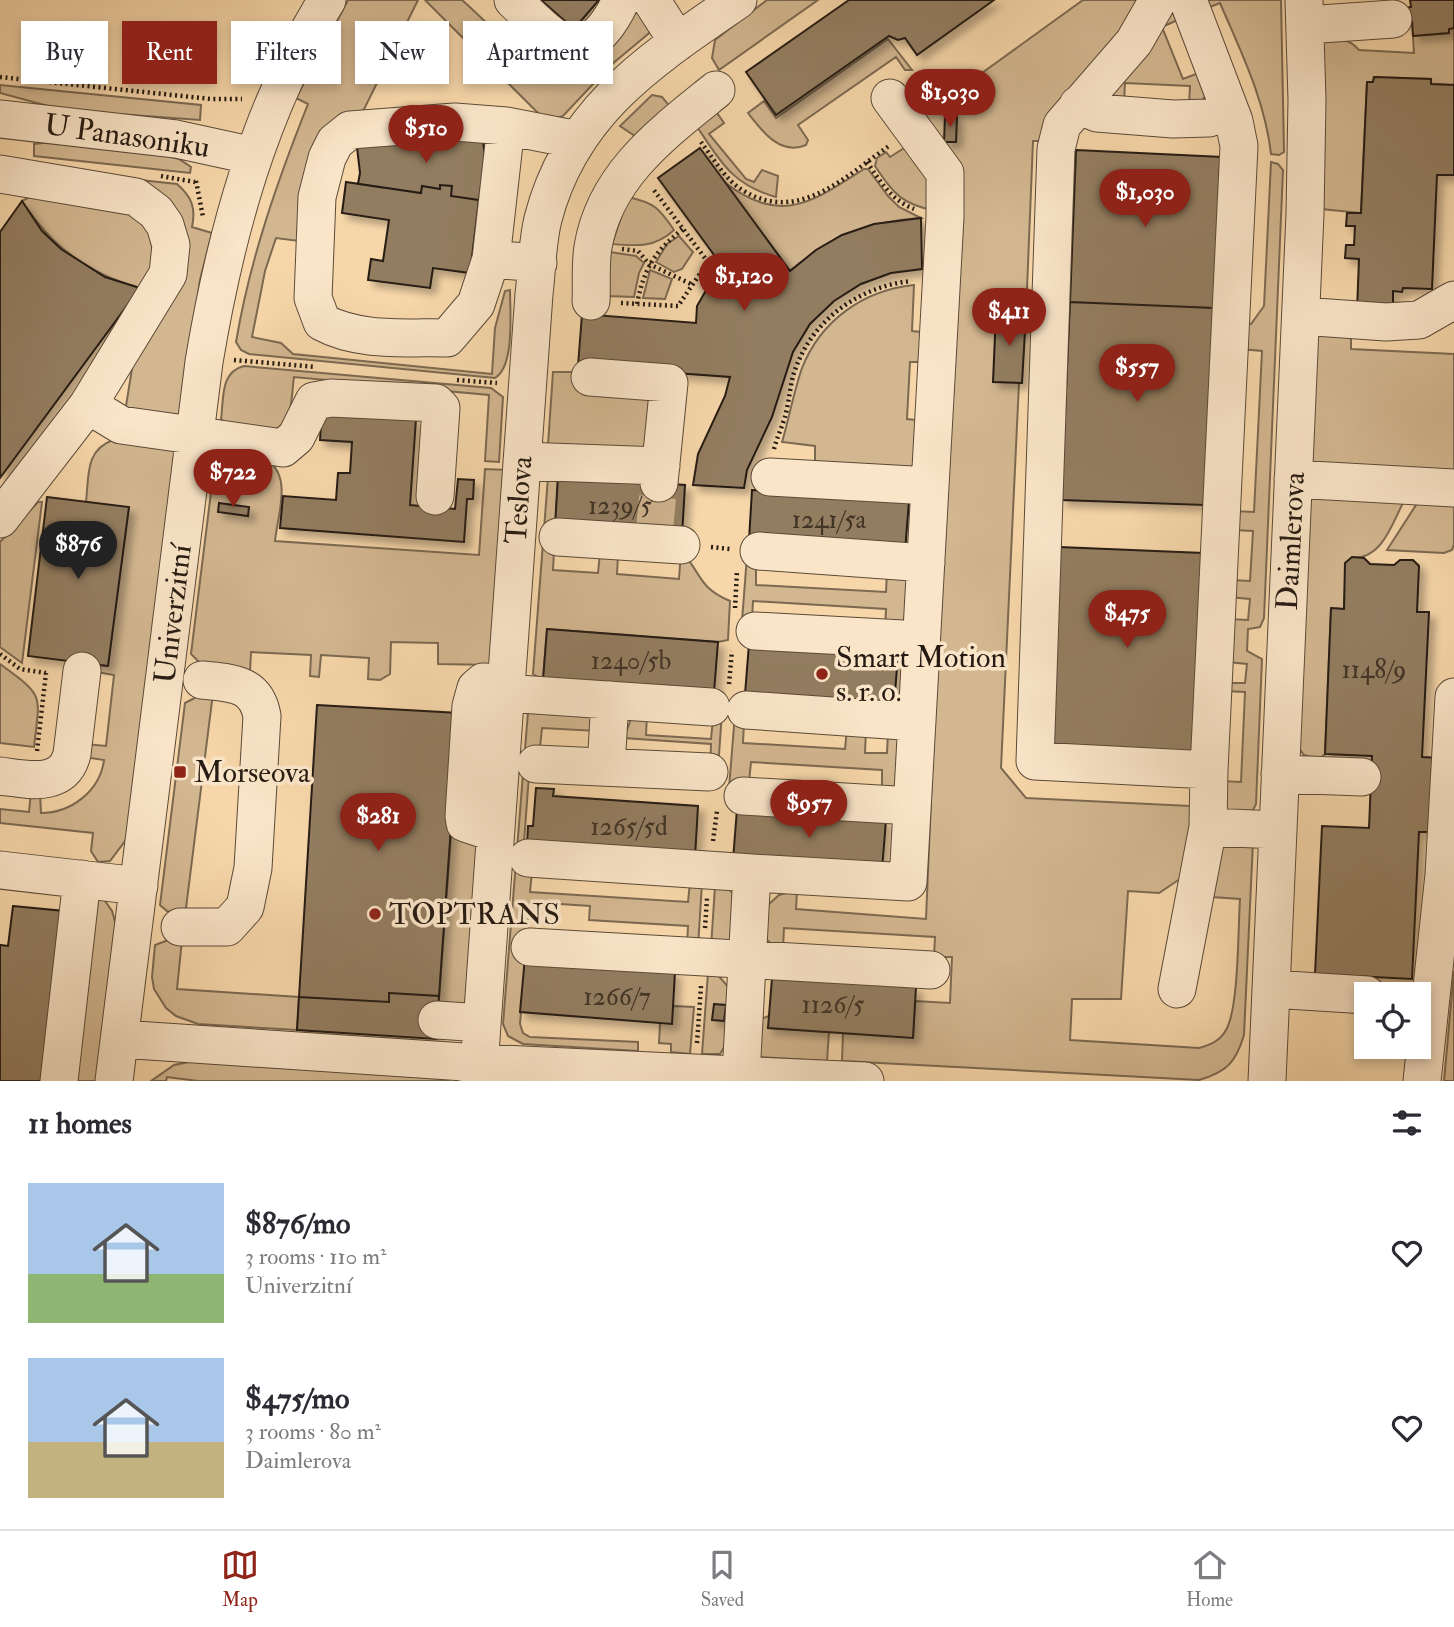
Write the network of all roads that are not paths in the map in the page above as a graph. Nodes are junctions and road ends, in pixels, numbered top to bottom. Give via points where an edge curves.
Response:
1 (327, 0) edge
2 (513, 0) edge
3 (621, 0) edge
4 (651, 0) edge
5 (738, 0) edge
6 (1158, 0) edge
7 (1188, 0) edge
8 (1305, 13) edge
9 (1393, 19) dead end
10 (678, 42) junction
11 (716, 90) dead end
12 (890, 97) dead end
13 (1077, 105) junction
14 (1230, 111) junction
15 (0, 119) edge
16 (506, 126) junction
17 (578, 140) junction
18 (254, 156) junction
19 (0, 174) edge
20 (491, 259) junction
21 (538, 263) junction
22 (1454, 300) edge
23 (591, 301) road end
24 (1301, 316) junction
25 (590, 377) dead end
26 (88, 405) junction
27 (195, 436) junction
28 (522, 461) junction
29 (770, 477) road end
30 (1293, 480) junction
31 (930, 486) junction
32 (1454, 488) edge
33 (435, 496) dead end
34 (0, 519) edge
35 (558, 537) dead end
36 (663, 541) road end
37 (759, 551) road end
38 (926, 563) junction
39 (755, 631) dead end
40 (921, 640) junction
41 (70, 674) road end
42 (202, 680) dead end
43 (505, 688) junction
44 (1454, 697) edge
45 (610, 700) junction
46 (917, 722) junction
47 (536, 764) dead end
48 (606, 768) junction
49 (1209, 771) junction
50 (709, 772) dead end
51 (1280, 774) junction
52 (1362, 776) dead end
53 (17, 778) edge
54 (743, 796) dead end
55 (912, 806) junction
56 (1208, 827) junction
57 (1278, 830) junction
58 (528, 858) dead end
59 (0, 870) edge
60 (752, 873) junction
61 (82, 880) junction
62 (139, 886) junction
63 (180, 927) dead end
64 (530, 947) dead end
65 (748, 960) junction
66 (931, 970) dead end
67 (1427, 982) edge
68 (1177, 989) dead end
69 (1271, 989) junction
70 (1354, 994) edge
71 (437, 1020) dead end
72 (482, 1023) junction
73 (120, 1039) junction
74 (1423, 1059) edge
75 (478, 1072) edge
76 (741, 1075) junction
77 (676, 1077) edge
78 (59, 1081) edge
79 (114, 1081) edge
80 (865, 1081) edge
81 (1266, 1081) edge
82 (1422, 1081) edge

1 - 18 street, Univerzitní via 278,95
2 - 3 street via 570,45 599,34
4 - 10 street
5 - 10 street, Teslova
6 - 13 street via 1134,42
7 - 14 street
8 - 9 street
8 - 24 street, Daimlerova
10 - 17 street, Teslova via 618,90
11 - 23 street via 651,143 605,205 593,247
12 - 31 street via 945,173
13 - 14 street via 1097,113 1173,119 1209,118
13 - 49 street via 1062,125 1056,149 1035,761
14 - 49 street via 1239,146
15 - 18 street, U Panasoniku via 176,139
16 - 17 street
16 - 20 street
16 - 20 street via 455,122 350,130 335,142 317,197 313,298 321,322 336,330 447,338 476,304
17 - 21 street, Teslova via 557,178 543,221
18 - 27 street, Univerzitní via 216,293
19 - 26 street via 136,197 165,225 171,245 168,274
20 - 21 street
21 - 28 street, Teslova
22 - 24 street via 1419,320
24 - 30 street, Daimlerova
25 - 28 street via 669,383 660,475
26 - 27 street via 121,425
26 - 34 street
27 - 33 street via 283,448 296,437 314,401 436,403 441,408
27 - 62 street, Univerzitní
28 - 43 street, Teslova
29 - 31 street
30 - 32 street
30 - 51 street, Daimlerova
31 - 38 street
35 - 36 street
37 - 38 street
38 - 40 street
39 - 40 street
40 - 46 street
41 - 53 street via 70,762 46,780
42 - 63 street via 235,684 259,702 262,716 253,868 245,907 227,927
43 - 45 street
43 - 72 street, Teslova
44 - 67 street via 1444,875
45 - 46 street
45 - 48 street
46 - 55 street
47 - 48 street
48 - 50 street
49 - 56 street
51 - 52 street
51 - 57 street, Daimlerova
54 - 55 street
55 - 60 street via 908,882
56 - 57 street
56 - 68 street
57 - 69 street, Daimlerova
58 - 60 street
59 - 61 street
60 - 65 street
61 - 62 street
61 - 78 street
62 - 73 street, Univerzitní
64 - 65 street
65 - 66 street
65 - 76 street
69 - 70 street
69 - 81 street, Daimlerova
71 - 72 street
72 - 75 street, Teslova
73 - 75 street
73 - 79 street, Univerzitní
74 - 82 street
75 - 77 street
76 - 77 street
76 - 80 street

